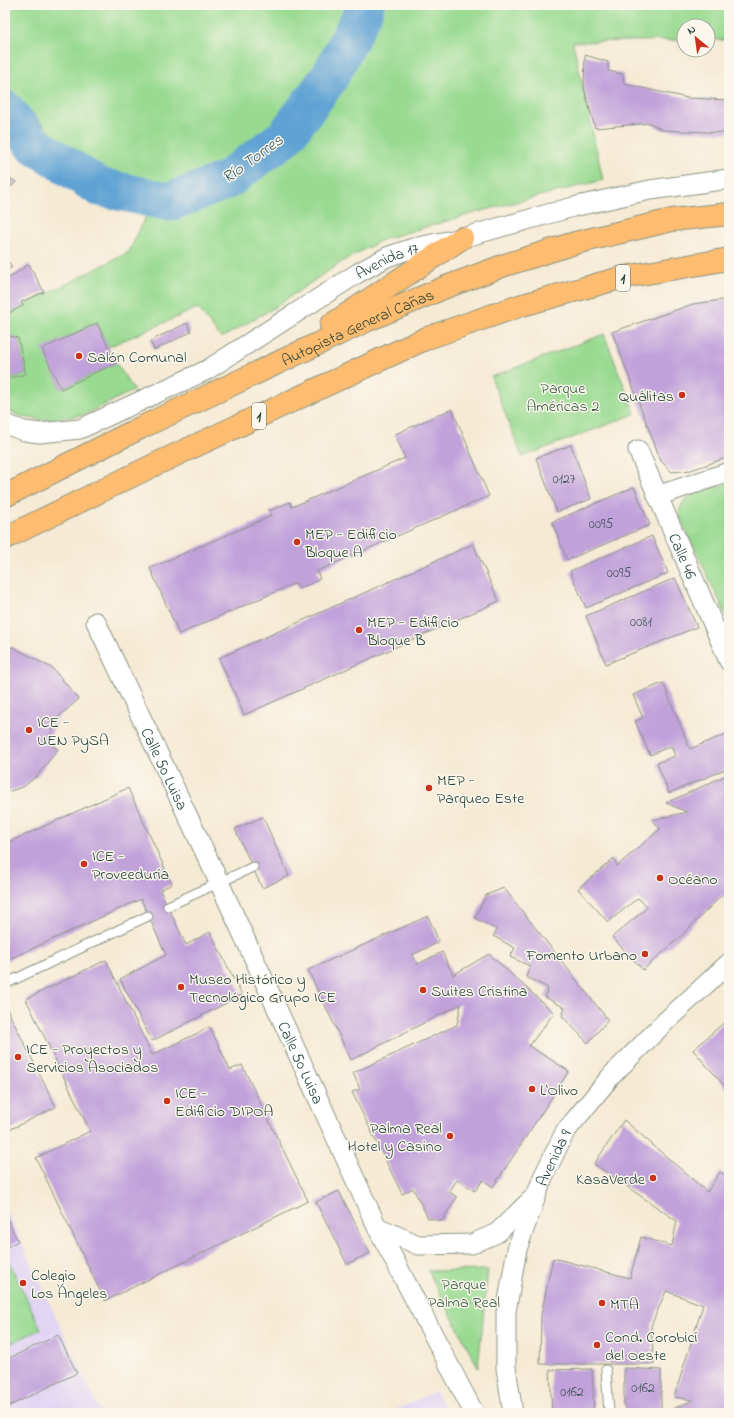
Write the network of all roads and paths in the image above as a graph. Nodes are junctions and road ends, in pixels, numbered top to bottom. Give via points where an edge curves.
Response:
1 (729, 180) edge
2 (729, 214) edge
3 (462, 238) junction
4 (729, 259) edge
5 (261, 370) junction
6 (5, 424) edge
7 (638, 450) dead end
8 (729, 472) edge
9 (5, 496) edge
10 (657, 496) junction
11 (5, 538) edge
12 (96, 622) dead end
13 (729, 661) edge
14 (253, 867) dead end
15 (219, 882) junction
16 (168, 906) dead end
17 (148, 916) dead end
18 (729, 963) edge
19 (5, 984) edge
20 (536, 1194) junction
21 (377, 1227) junction
22 (606, 1370) dead end
23 (474, 1413) edge
24 (513, 1413) edge
25 (609, 1413) edge

1 - 3 street, Avenida 17 via 650,190 573,207
2 - 5 highway, Autopista General Cañas via 672,220 575,243 505,265 366,321
3 - 5 highway
3 - 6 street, Avenida 17 via 413,248 387,257 207,370 80,429 40,433 24,431
4 - 11 highway, 1 via 624,277 519,306 427,338 154,465
5 - 9 highway, Autopista General Cañas
7 - 10 street, Calle 46
8 - 10 street
10 - 13 street, Calle 46
12 - 15 street, Calle 50 Luisa
14 - 15 lane
15 - 16 lane
15 - 21 street, Calle 50 Luisa
17 - 19 lane
18 - 20 street, Avenida 9 via 612,1075 565,1132
20 - 21 street via 497,1233 472,1244 418,1245
20 - 24 street, Avenida 9 via 517,1249 506,1312 506,1368
21 - 23 street, Calle 50 Luisa
22 - 25 lane

